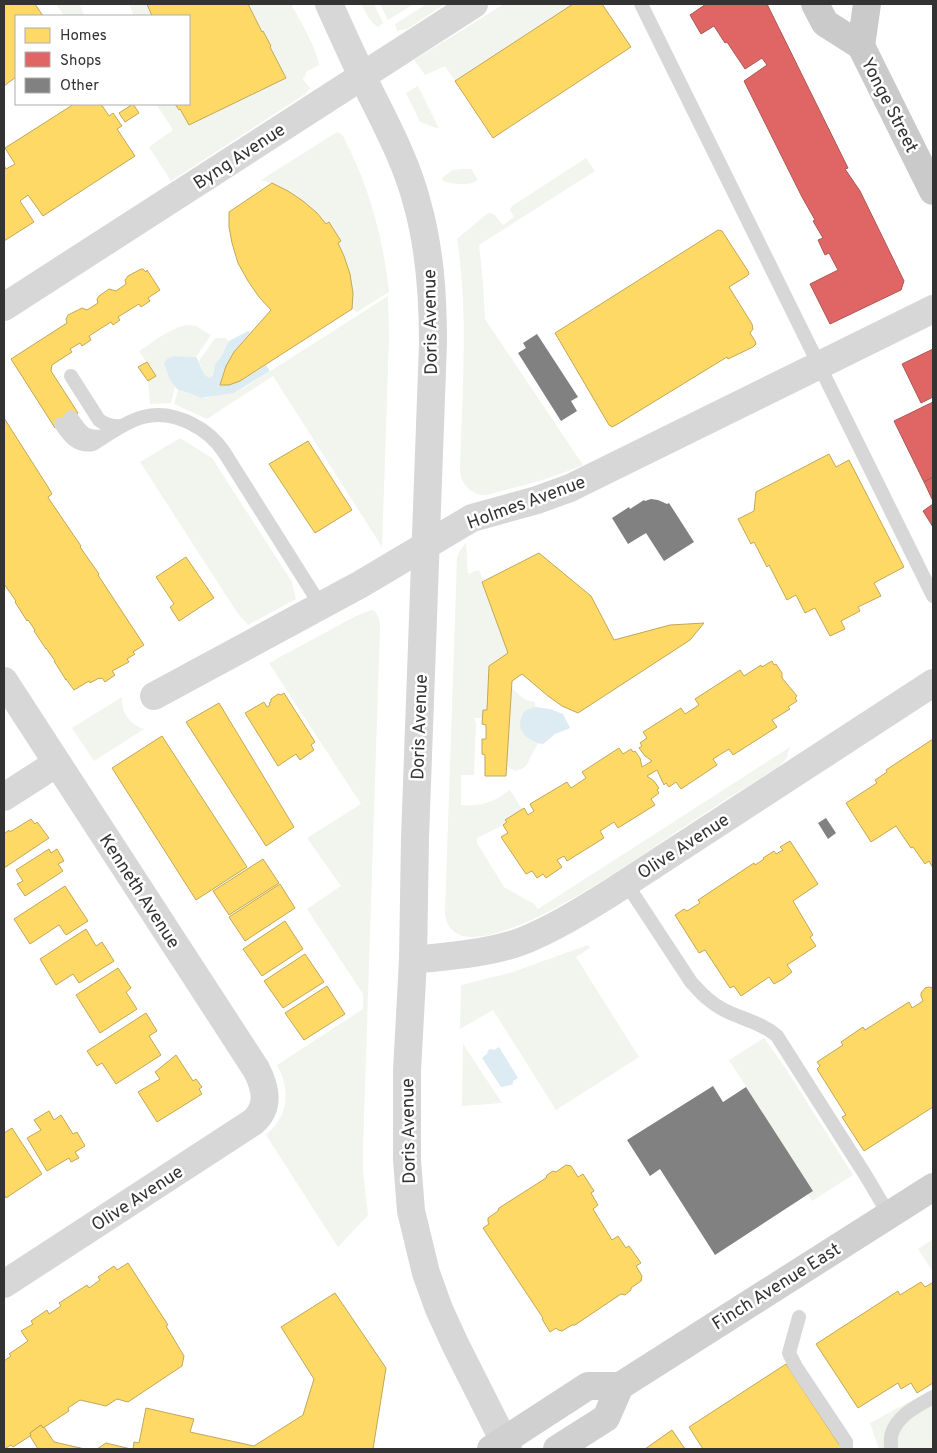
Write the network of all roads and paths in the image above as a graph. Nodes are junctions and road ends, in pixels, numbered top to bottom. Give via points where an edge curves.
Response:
1 (329, 4) edge
2 (474, 4) edge
3 (641, 4) edge
4 (815, 4) edge
5 (867, 4) edge
6 (861, 46) junction
7 (362, 75) junction
8 (933, 191) edge
9 (4, 308) edge
10 (933, 309) edge
11 (819, 365) junction
12 (71, 376) dead end
13 (66, 421) dead end
14 (122, 426) junction
15 (426, 546) junction
16 (933, 596) edge
17 (321, 606) junction
18 (4, 681) edge
19 (933, 683) edge
20 (154, 696) dead end
21 (57, 763) junction
22 (4, 797) edge
23 (626, 883) junction
24 (413, 960) junction
25 (264, 1106) joint
26 (933, 1187) edge
27 (888, 1215) junction
28 (4, 1284) edge
29 (799, 1317) dead end
30 (620, 1386) junction
31 (933, 1397) edge
32 (501, 1446) edge
33 (557, 1449) edge
34 (846, 1449) edge
35 (891, 1449) edge

1 - 7 street, Doris Avenue
2 - 7 street, Byng Avenue
3 - 11 lane
4 - 6 main road, Yonge Street via 825,23
5 - 6 main road, Yonge Street
6 - 8 main road, Yonge Street
7 - 9 street, Byng Avenue
7 - 15 street, Doris Avenue via 399,151 417,202 430,262 433,343
10 - 11 street, Holmes Avenue
11 - 15 street, Holmes Avenue via 570,488 472,518
11 - 16 lane
12 - 14 lane via 101,422
13 - 14 lane via 94,437 105,436
14 - 17 lane via 136,419 166,415 183,420 218,443
15 - 17 street, Holmes Avenue
15 - 24 street, Doris Avenue
17 - 20 street, Holmes Avenue
18 - 21 street, Kenneth Avenue
19 - 23 street, Olive Avenue
21 - 22 street
21 - 25 street, Kenneth Avenue via 256,1069 264,1091
23 - 24 street, Olive Avenue via 557,925 518,942 480,952
23 - 27 lane via 701,993 724,1010 777,1036
24 - 32 street, Doris Avenue via 406,1138 411,1211 426,1273 439,1309
25 - 28 street, Olive Avenue via 254,1122
26 - 27 main road, Finch Avenue East
27 - 30 main road, Finch Avenue East
29 - 34 lane via 789,1353 846,1442
30 - 32 main road via 588,1386
30 - 33 main road via 606,1418
31 - 35 lane via 900,1419 891,1434

